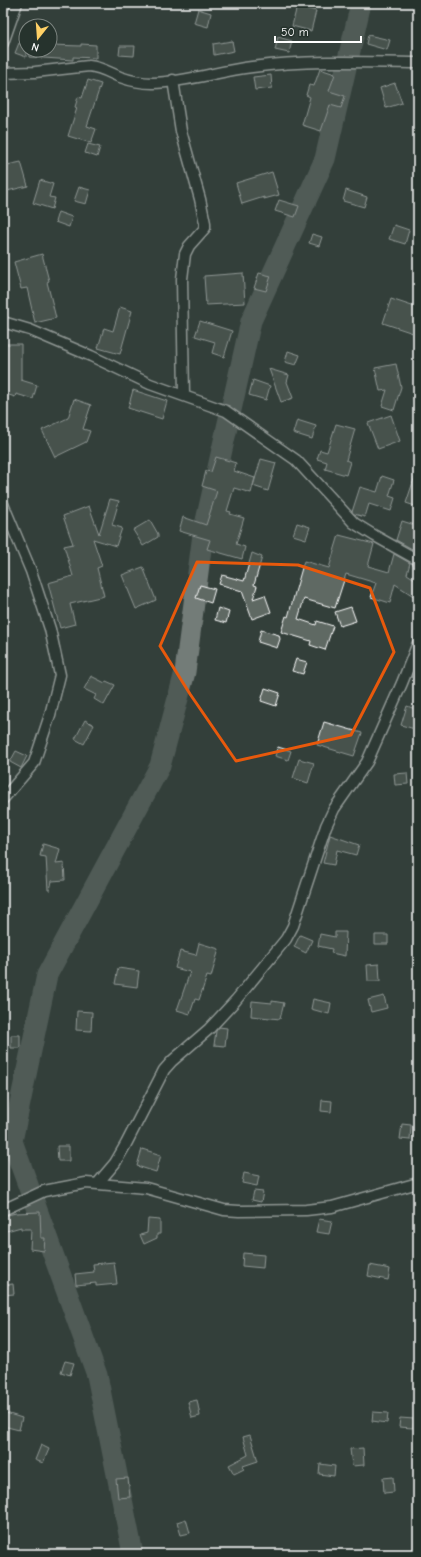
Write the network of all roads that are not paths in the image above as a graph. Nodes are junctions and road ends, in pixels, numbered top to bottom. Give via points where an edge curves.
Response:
1 (17, 3) edge
2 (3, 43) edge
3 (418, 63) edge
4 (3, 73) edge
5 (173, 80) junction
6 (3, 322) edge
7 (184, 395) junction
8 (3, 504) edge
9 (418, 560) edge
10 (418, 643) edge
11 (3, 799) edge
12 (98, 1183) junction
13 (418, 1184) edge
14 (3, 1210) edge

1 - 2 street
3 - 5 street via 294,62
4 - 5 street via 89,66 137,82
5 - 7 street via 181,131 205,223 205,228 185,254 182,279
6 - 7 street via 30,330 150,384
7 - 9 street via 240,419 296,460 354,523
8 - 11 street via 31,571 50,629 60,675 34,763
10 - 12 street via 367,762 334,809 326,826 293,926 286,939 209,1029 164,1070 115,1163
12 - 13 street via 146,1188 224,1210 239,1211 332,1207
12 - 14 street via 75,1184 44,1191

